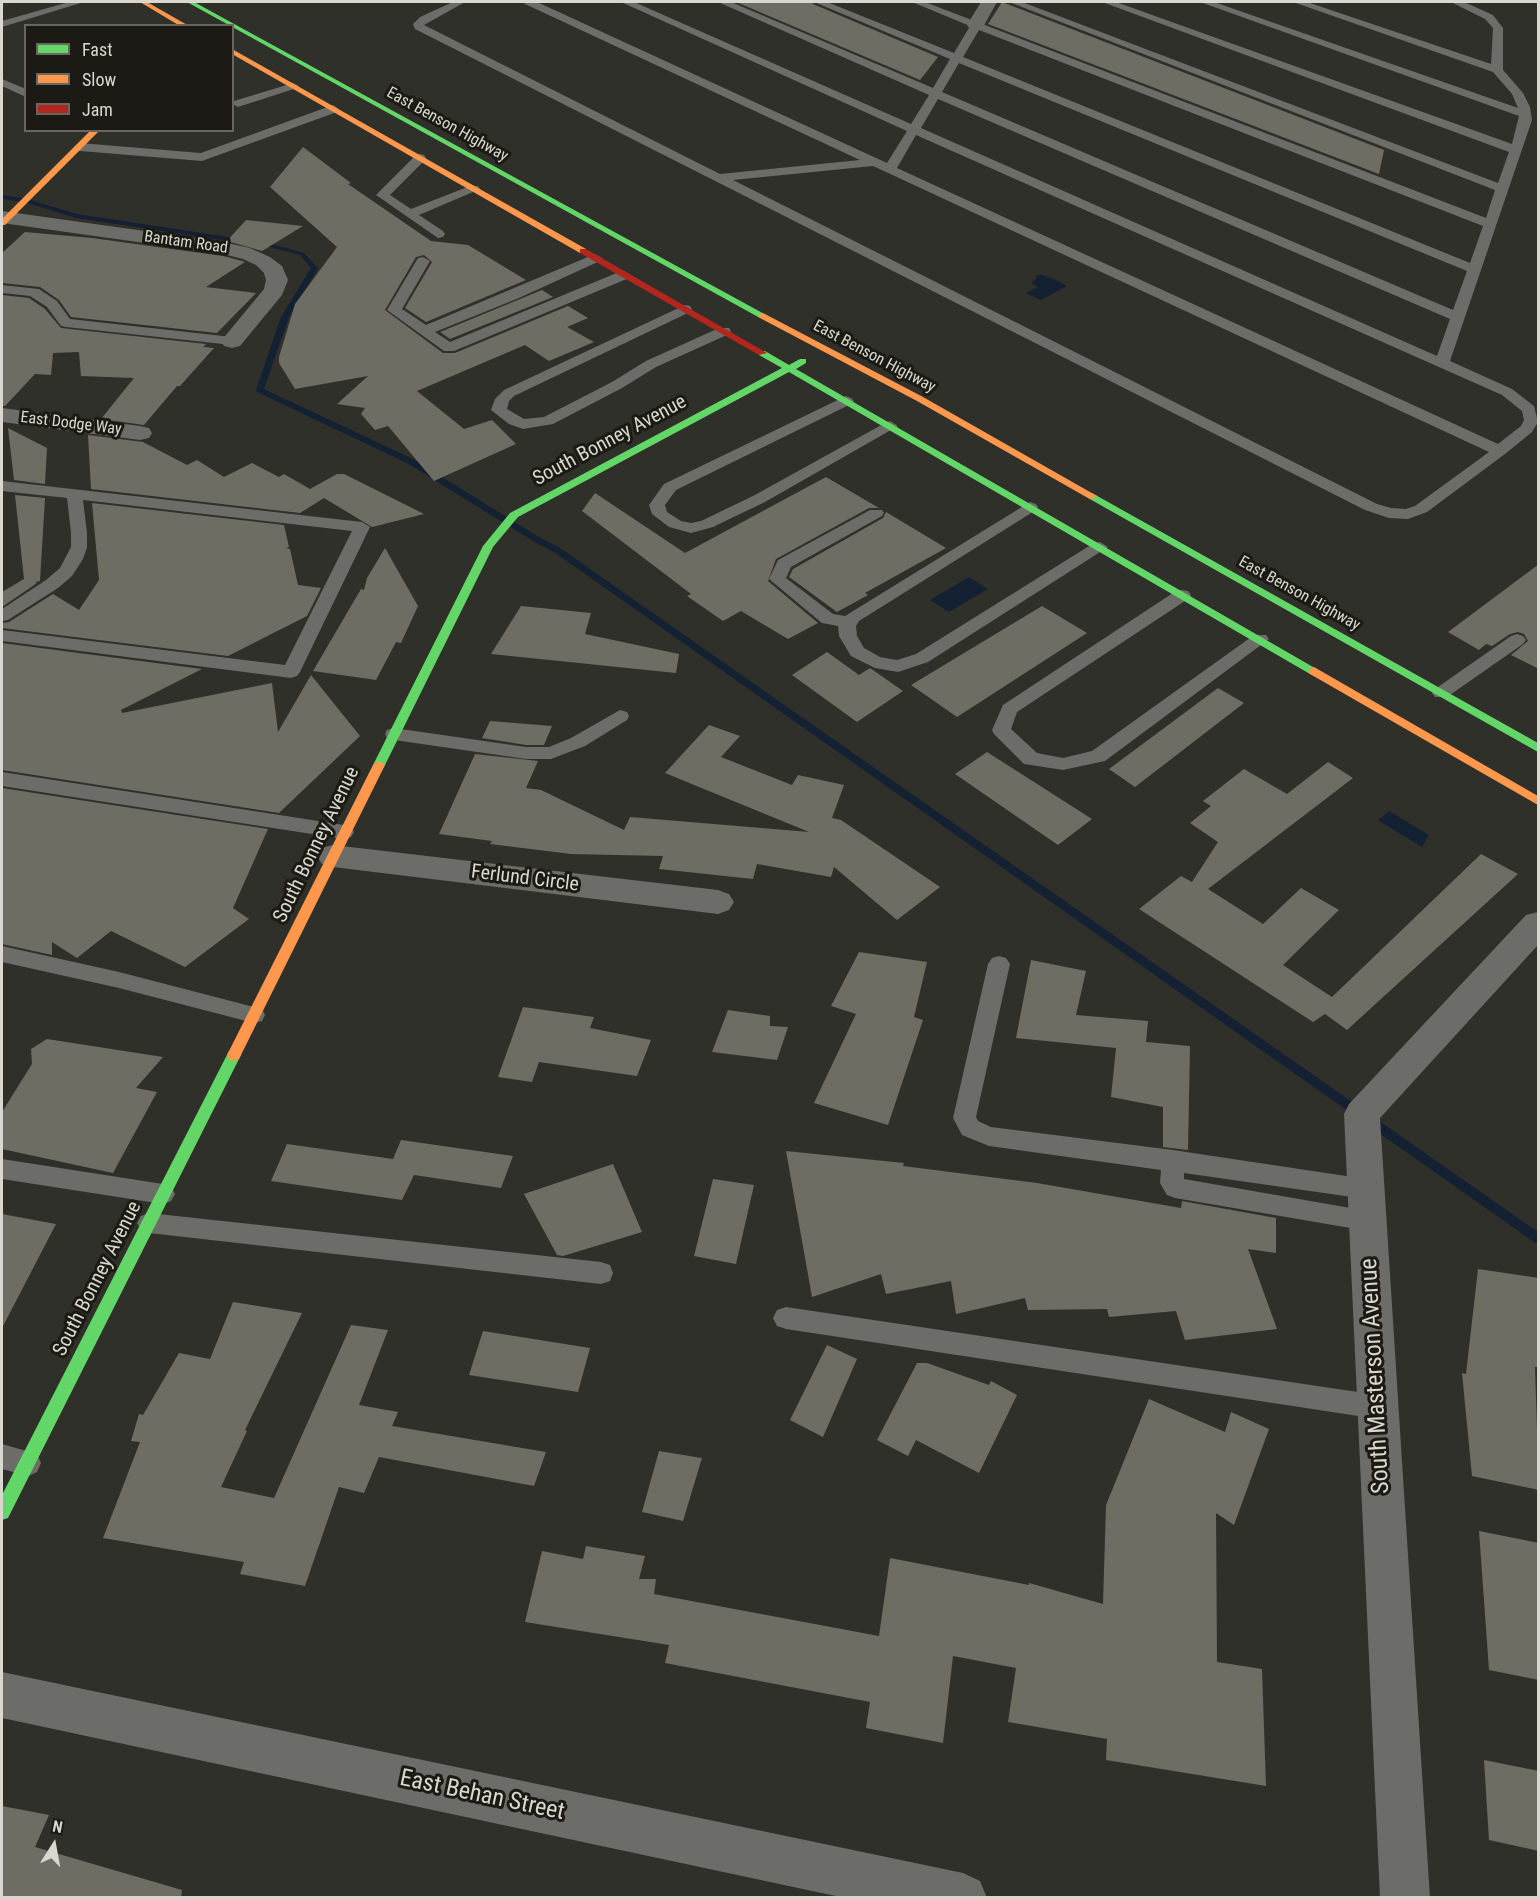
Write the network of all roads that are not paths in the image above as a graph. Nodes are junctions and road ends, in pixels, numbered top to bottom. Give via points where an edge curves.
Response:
1 (79, 2) edge
2 (143, 2) edge
3 (190, 2) edge
4 (460, 2) edge
5 (529, 2) edge
6 (626, 2) edge
7 (723, 2) edge
8 (819, 2) edge
9 (917, 2) edge
10 (989, 2) edge
11 (1014, 2) edge
12 (1107, 2) edge
13 (1205, 2) edge
14 (1299, 2) edge
15 (1456, 2) edge
16 (229, 4) dead end
17 (212, 21) edge
18 (2, 24) edge
19 (182, 24) edge
20 (976, 25) junction
21 (234, 32) edge
22 (236, 58) edge
23 (957, 58) junction
24 (1497, 70) junction
25 (2, 82) edge
26 (293, 86) junction
27 (936, 92) junction
28 (24, 93) edge
29 (238, 103) dead end
30 (333, 109) junction
31 (1525, 114) junction
32 (914, 128) junction
33 (94, 132) edge
34 (80, 147) junction
35 (1516, 150) junction
36 (420, 158) junction
37 (874, 162) junction
38 (890, 169) junction
39 (719, 178) junction
40 (474, 189) junction
41 (1503, 189) junction
42 (410, 214) junction
43 (3, 220) edge
44 (1491, 225) junction
45 (438, 234) dead end
46 (595, 258) junction
47 (423, 261) dead end
48 (1475, 270) junction
49 (624, 275) junction
50 (2, 289) edge
51 (685, 309) junction
52 (1459, 318) junction
53 (425, 331) junction
54 (724, 331) junction
55 (232, 341) joint
56 (827, 351) junction
57 (1442, 363) junction
58 (788, 368) junction
59 (846, 401) junction
60 (2, 415) edge
61 (890, 426) junction
62 (140, 433) dead end
63 (1500, 451) junction
64 (2, 486) edge
65 (74, 494) junction
66 (1030, 507) junction
67 (876, 513) dead end
68 (1100, 547) junction
69 (1182, 595) junction
70 (2, 616) edge
71 (850, 622) junction
72 (2, 635) edge
73 (1260, 639) junction
74 (1517, 640) dead end
75 (1441, 693) junction
76 (620, 716) dead end
77 (394, 734) junction
78 (1539, 748) edge
79 (2, 779) edge
80 (1539, 801) edge
81 (339, 844) junction
82 (718, 902) dead end
83 (1539, 924) edge
84 (2, 954) edge
85 (999, 964) dead end
86 (254, 1015) junction
87 (1173, 1160) junction
88 (2, 1169) edge
89 (163, 1194) junction
90 (1367, 1205) junction
91 (149, 1223) junction
92 (600, 1273) dead end
93 (786, 1318) dead end
94 (1378, 1407) junction
95 (2, 1457) edge
96 (28, 1463) junction
97 (2, 1512) edge
98 (2, 1695) edge
99 (963, 1898) edge
100 (1405, 1898) edge

1 - 18 lane
2 - 19 main road
3 - 17 main road, East Benson Highway
4 - 39 lane via 424,19 419,27
5 - 37 lane
6 - 32 lane
7 - 27 lane
8 - 23 lane
9 - 20 lane
10 - 20 street
11 - 41 lane
12 - 35 lane
13 - 31 lane
14 - 24 lane
15 - 24 lane via 1479,11 1495,24 1500,34
16 - 17 main road
20 - 23 lane
20 - 44 lane
21 - 56 main road, East Benson Highway
22 - 26 main road
23 - 27 lane
23 - 48 lane
24 - 31 lane via 1517,93
25 - 28 lane
26 - 29 lane
26 - 30 main road
27 - 32 lane
27 - 52 lane
30 - 34 lane via 202,158
30 - 36 main road
31 - 35 lane
32 - 38 lane
32 - 57 lane
33 - 34 main road
34 - 43 main road
35 - 41 lane
36 - 40 main road
36 - 42 lane via 382,195
37 - 38 lane
37 - 39 lane
38 - 63 lane
39 - 63 lane via 1371,507 1389,513 1421,509
40 - 42 lane
40 - 46 main road
41 - 44 lane
42 - 45 lane
43 - 55 street, Bantam Road via 224,248 264,261 274,271 274,290
44 - 48 lane
46 - 49 main road
46 - 53 lane
47 - 53 lane via 394,310
48 - 52 lane
49 - 51 main road
49 - 53 lane via 448,348
50 - 55 lane via 34,291 52,304 66,323
51 - 54 main road
51 - 54 lane via 509,393 499,410 523,424 548,421 651,364
52 - 57 lane
54 - 58 main road
56 - 58 main road, South Bonney Avenue
56 - 75 main road, East Benson Highway via 920,399
57 - 63 lane via 1507,392 1529,409 1532,420 1527,429
58 - 59 main road
58 - 77 main road, South Bonney Avenue via 514,515 488,546
59 - 61 main road
59 - 61 lane via 670,487 657,505 660,514 675,525 691,528 707,524
60 - 62 street, East Dodge Way
61 - 66 main road
64 - 65 lane
65 - 70 lane via 79,533 75,559 52,584
65 - 72 lane via 362,527 291,672
66 - 68 main road
66 - 71 lane
67 - 71 lane via 784,564 777,579 828,619
68 - 69 main road
68 - 71 lane via 922,657 898,666 875,662 856,652 848,636
69 - 73 main road
69 - 73 lane via 1009,709 1001,730 1031,759 1063,764 1098,756
73 - 80 main road
74 - 75 lane
75 - 78 main road, East Benson Highway
76 - 77 lane via 578,742 551,753 526,753
77 - 81 main road, South Bonney Avenue
79 - 81 lane
81 - 82 street, Ferlund Circle
81 - 86 main road, South Bonney Avenue
83 - 90 street, South Masterson Avenue via 1362,1114
84 - 86 lane
85 - 87 lane via 964,1118 970,1128 988,1136
86 - 89 main road, South Bonney Avenue
87 - 90 lane
87 - 90 lane via 1175,1188 1308,1209
88 - 89 lane
89 - 91 main road, South Bonney Avenue
90 - 94 street, South Masterson Avenue
91 - 92 lane
91 - 96 main road, South Bonney Avenue
93 - 94 lane
94 - 100 street, South Masterson Avenue
95 - 96 lane
96 - 97 main road, South Bonney Avenue
98 - 99 street, East Behan Street

